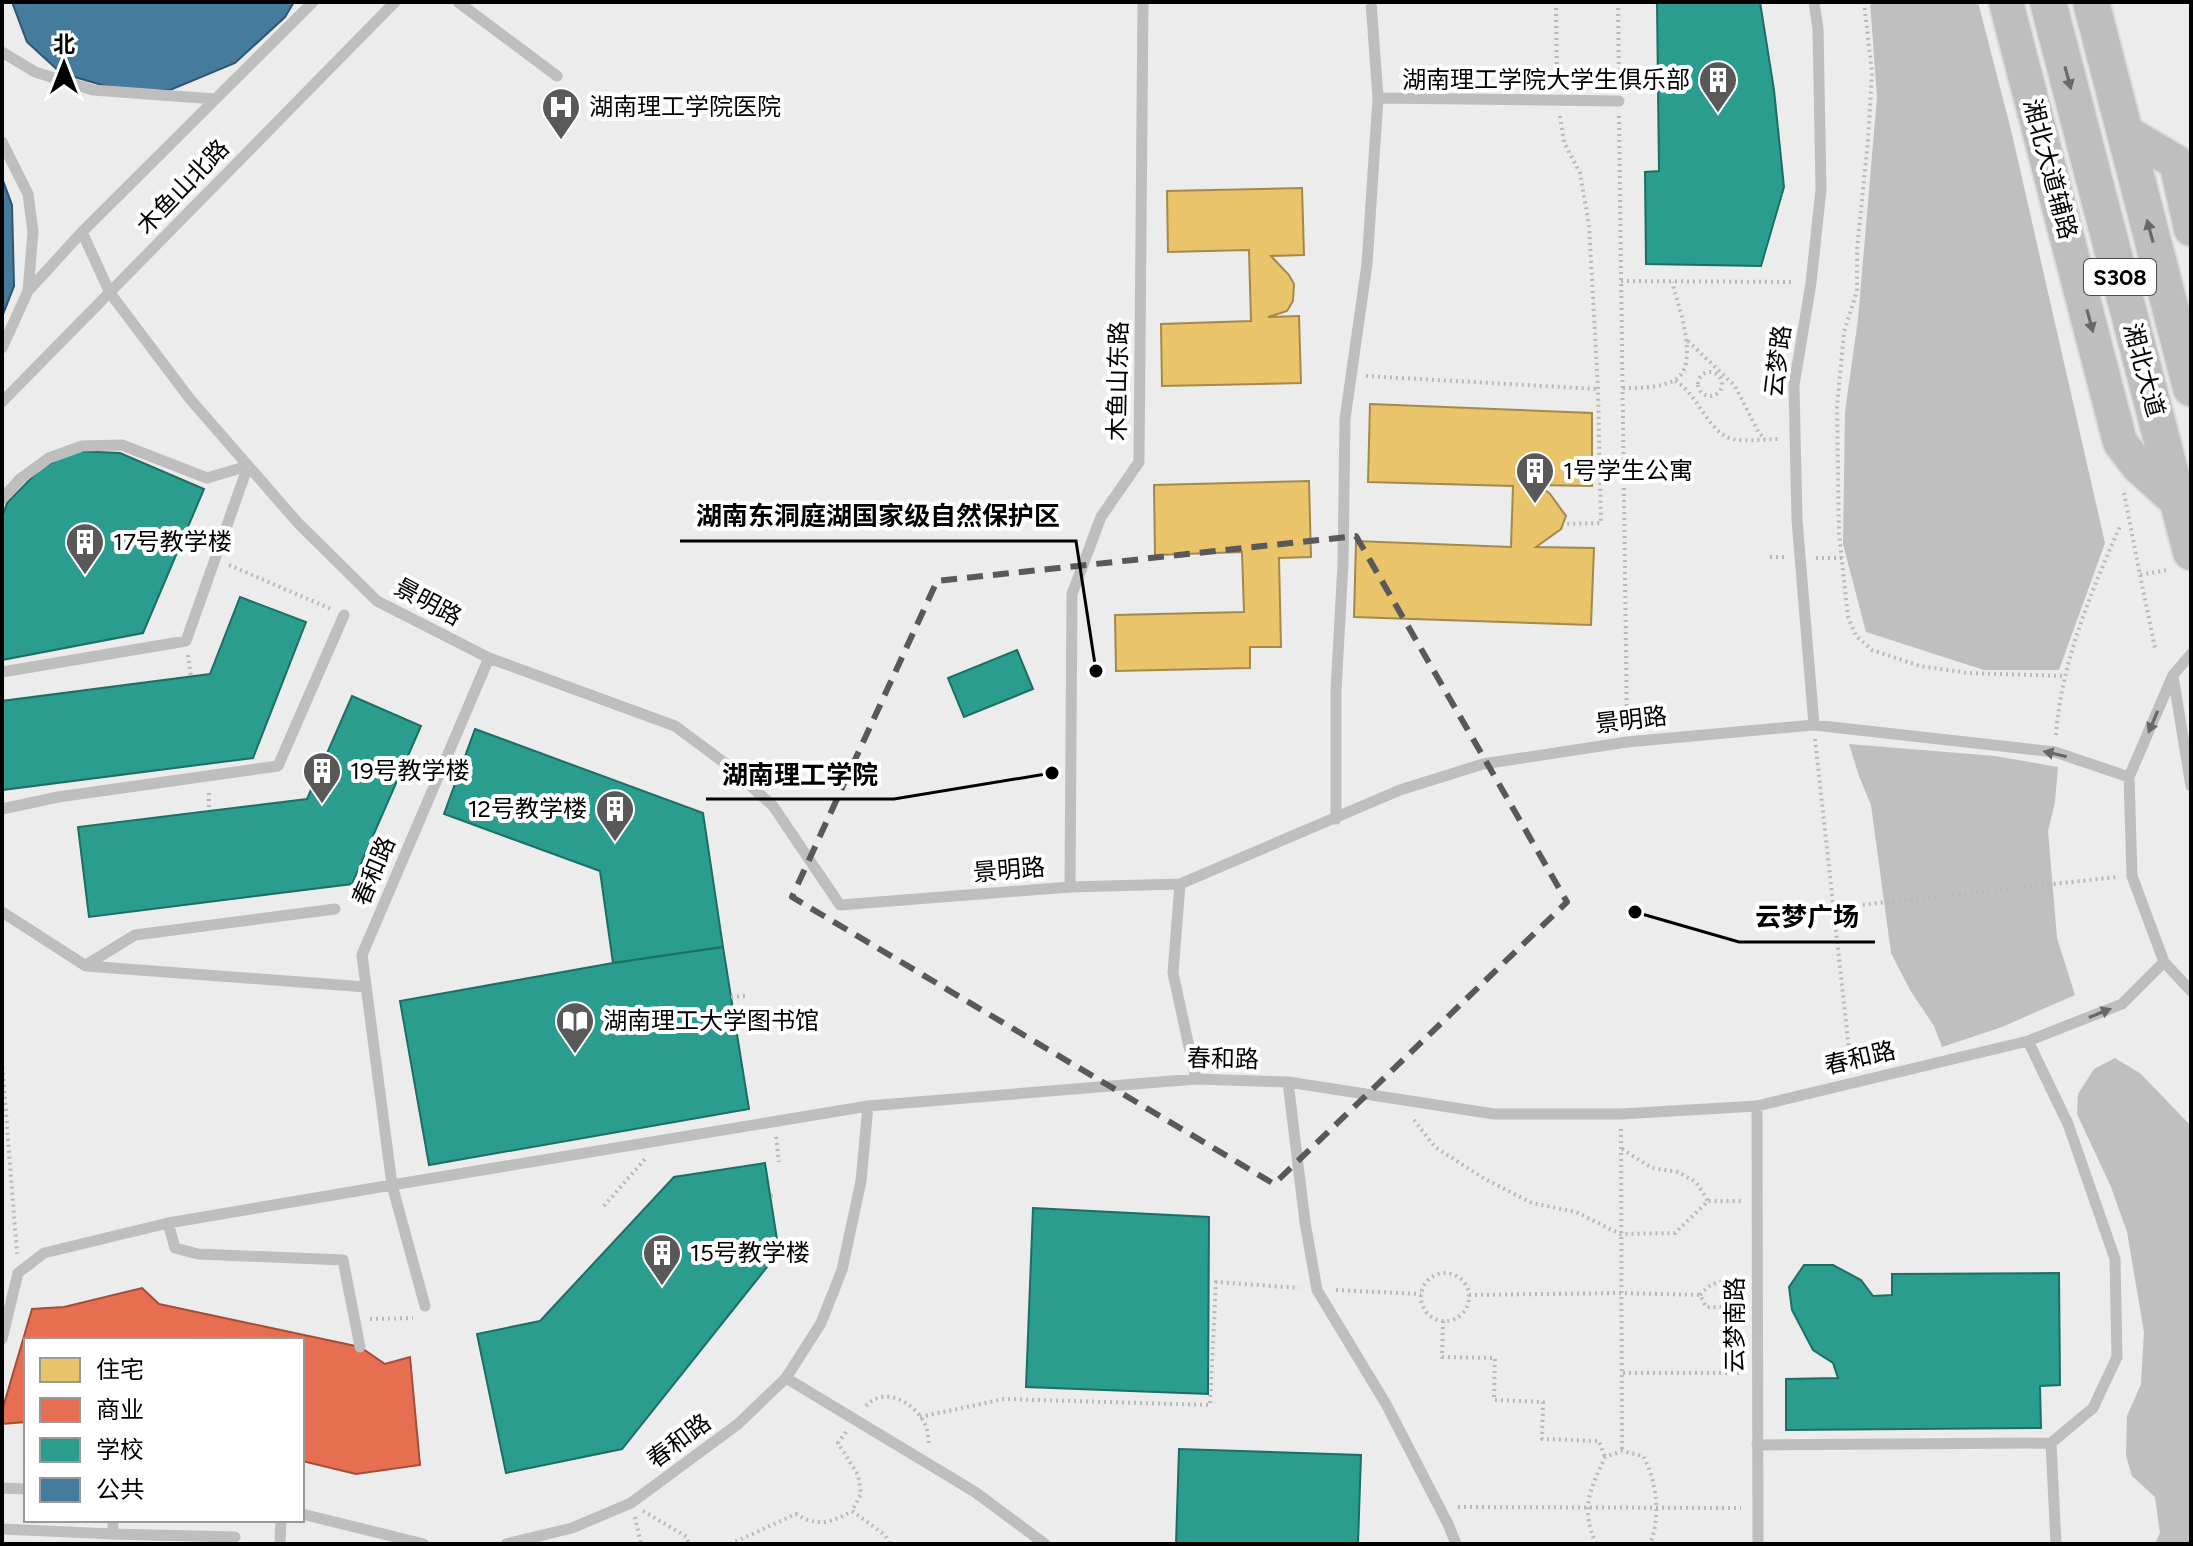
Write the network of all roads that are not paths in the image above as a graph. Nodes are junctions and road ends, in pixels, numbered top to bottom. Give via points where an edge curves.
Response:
1 (313, 2) edge
2 (395, 2) edge
3 (458, 2) edge
4 (1143, 2) edge
5 (1371, 2) edge
6 (1814, 2) edge
7 (2006, 2) edge
8 (2048, 2) edge
9 (2091, 2) edge
10 (2, 52) edge
11 (557, 76) dead end
12 (1378, 98) junction
13 (215, 99) junction
14 (1619, 101) road end
15 (2125, 132) junction
16 (2, 142) edge
17 (2191, 229) edge
18 (82, 232) junction
19 (28, 291) junction
20 (110, 293) junction
21 (2, 348) edge
22 (2191, 388) edge
23 (2, 402) edge
24 (248, 466) junction
25 (2, 499) edge
26 (2178, 502) junction
27 (2185, 560) edge
28 (344, 615) road end
29 (2191, 654) edge
30 (489, 658) junction
31 (2, 672) edge
32 (2173, 675) junction
33 (1814, 725) junction
34 (2129, 777) junction
35 (2191, 786) edge
36 (2, 809) edge
37 (1336, 819) junction
38 (1180, 884) junction
39 (1070, 887) junction
40 (335, 909) dead end
41 (2, 912) edge
42 (2164, 962) junction
43 (86, 966) junction
44 (366, 987) junction
45 (2191, 991) edge
46 (2028, 1041) junction
47 (1196, 1079) junction
48 (1288, 1082) junction
49 (868, 1106) junction
50 (1757, 1106) junction
51 (392, 1185) junction
52 (168, 1223) junction
53 (425, 1306) dead end
54 (2, 1339) edge
55 (360, 1347) dead end
56 (786, 1378) junction
57 (2051, 1443) junction
58 (1757, 1445) junction
59 (2, 1488) edge
60 (24, 1489) edge
61 (304, 1514) edge
62 (113, 1522) edge
63 (281, 1522) edge
64 (2, 1529) edge
65 (113, 1534) junction
66 (235, 1537) dead end
67 (280, 1544) edge
68 (424, 1544) edge
69 (506, 1544) edge
70 (1045, 1544) edge
71 (1456, 1544) edge
72 (1758, 1544) edge
73 (2056, 1544) edge

1 - 13 lane
2 - 20 lane, 木鱼山北路
3 - 11 lane
4 - 39 lane, 木鱼山东路 via 1139,462 1101,517 1072,594
5 - 12 lane
6 - 33 lane, 云梦路 via 1821,189 1794,385 1800,558
7 -> 26 main road, 湘北大道辅路 via 2120,442
8 -> 26 highway, 湘北大道 / S308
9 - 15 highway, 湘北大道 / S308
10 - 13 lane via 35,72 93,90
12 - 14 lane
12 - 37 lane via 1367,264 1345,419
13 - 18 lane
15 - 17 main road via 2176,162
22 -> 15 highway, 湘北大道 / S308
16 - 19 lane via 28,194 33,232
18 - 19 lane
18 - 20 lane, 景明路
19 - 21 lane
20 - 23 lane, 木鱼山北路
20 - 24 lane, 景明路
24 - 25 lane via 207,478 122,445 82,446 49,458
24 - 30 lane, 景明路 via 377,601
24 - 31 lane via 186,641
26 - 27 highway, 湘北大道 / S308
28 - 36 lane via 278,766
29 - 32 lane
30 - 39 lane, 景明路 via 675,726 773,806 840,905
30 - 44 lane, 春和路 via 362,955
32 -> 34 lane
32 - 35 lane
34 -> 33 lane, 景明路 via 2055,752
33 - 37 lane, 景明路 via 1627,742 1483,764 1400,790
34 - 42 lane via 2132,876
37 - 38 lane, 景明路
38 - 39 lane, 景明路
38 - 47 lane via 1173,973
40 - 43 lane via 135,935
41 - 43 lane
42 - 45 lane
46 -> 42 lane, 春和路 via 2122,1004
43 - 44 lane
44 - 51 lane, 春和路
46 - 50 lane, 春和路
46 - 57 lane via 2068,1124 2115,1259 2117,1357 2093,1408
47 - 48 lane, 春和路
47 - 49 lane, 春和路
48 - 50 lane, 春和路 via 1494,1114
48 - 71 lane via 1317,1290 1386,1404
49 - 51 lane
49 - 56 lane, 春和路 via 861,1181 842,1270 821,1323
50 - 58 lane, 云梦南路
51 - 52 lane
51 - 53 lane, 春和路
52 - 54 lane via 44,1253 18,1273
52 - 55 lane via 175,1248 198,1254 343,1260
56 - 69 lane, 春和路 via 738,1424 631,1503 572,1528
56 - 70 lane via 975,1492
57 - 58 lane
57 - 73 lane
58 - 72 lane, 云梦南路
59 - 60 lane
61 - 68 lane
62 - 65 lane
63 - 67 lane
64 - 65 lane
65 - 66 lane

